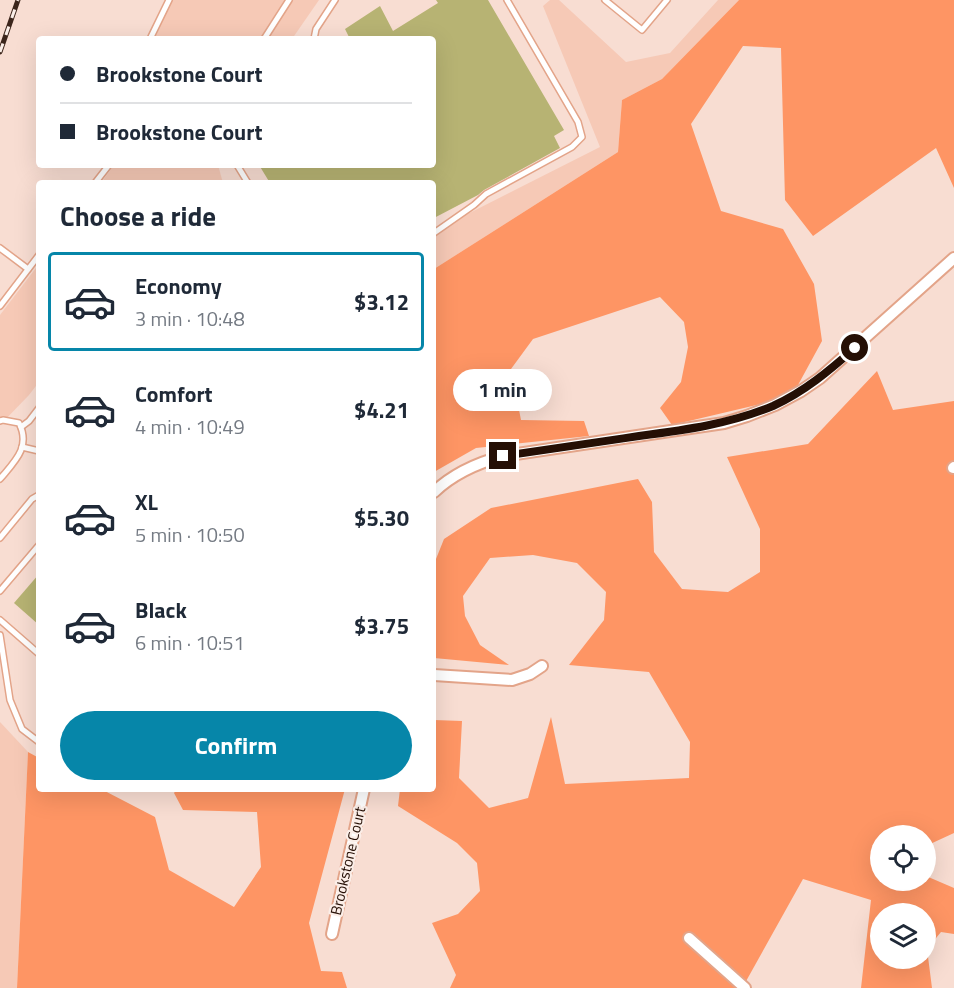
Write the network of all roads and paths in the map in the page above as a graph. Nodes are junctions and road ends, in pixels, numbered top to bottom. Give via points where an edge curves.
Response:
1 (169, 0) edge
2 (289, 0) edge
3 (335, 0) edge
4 (507, 0) edge
5 (605, 0) edge
6 (667, 0) edge
7 (151, 36) edge
8 (266, 36) edge
9 (315, 36) edge
10 (107, 168) edge
11 (97, 180) edge
12 (436, 232) edge
13 (0, 248) edge
14 (954, 258) edge
15 (36, 259) edge
16 (28, 269) junction
17 (0, 306) edge
18 (36, 412) edge
19 (0, 422) edge
20 (21, 427) junction
21 (21, 447) junction
22 (36, 450) edge
23 (0, 479) edge
24 (436, 490) edge
25 (36, 497) edge
26 (0, 538) edge
27 (36, 549) edge
28 (0, 591) edge
29 (0, 620) edge
30 (0, 635) edge
31 (36, 651) edge
32 (542, 666) dead end
33 (436, 675) edge
34 (36, 740) edge
35 (363, 792) edge
36 (332, 934) dead end
37 (689, 938) dead end
38 (745, 988) edge

1 - 7 lane
2 - 8 lane
3 - 9 lane
4 - 12 lane via 578,122 582,137 572,147 486,194
5 - 6 lane via 642,30
10 - 11 lane
13 - 16 lane
14 - 24 street via 820,378 775,405 700,427 503,456 453,476
15 - 16 lane
16 - 17 lane
18 - 20 lane
19 - 20 lane via 19,423
20 - 21 lane
21 - 22 lane
21 - 23 lane
25 - 26 lane
27 - 28 lane
29 - 31 lane
30 - 34 lane via 10,700 22,729
32 - 33 street via 512,680
35 - 36 street, Brookstone Court
37 - 38 street

